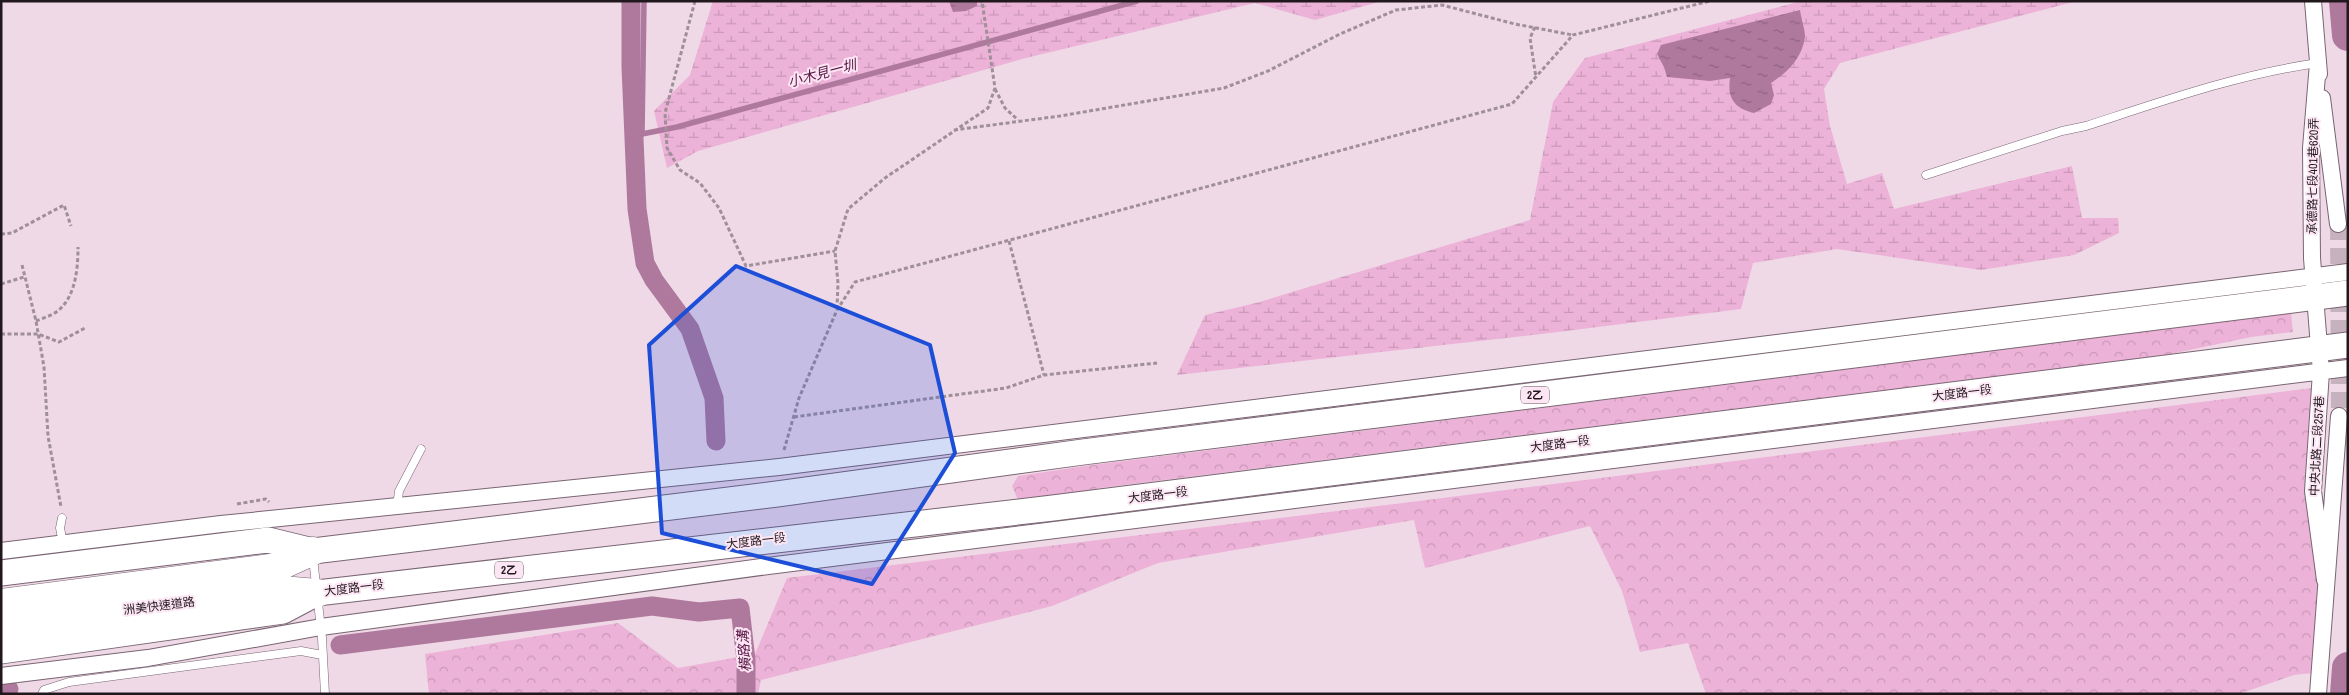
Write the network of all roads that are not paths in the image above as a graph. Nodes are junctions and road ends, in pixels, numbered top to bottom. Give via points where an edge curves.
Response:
1 (2313, 1) edge
2 (2318, 63) junction
3 (1926, 175) dead end
4 (2338, 224) tunnel mouth
5 (2348, 272) edge
6 (2314, 286) junction
7 (2348, 293) edge
8 (2348, 345) edge
9 (2320, 360) junction
10 (2348, 368) edge
11 (2339, 416) tunnel mouth
12 (421, 449) dead end
13 (397, 507) junction
14 (62, 518) road end
15 (63, 543) junction
16 (312, 550) junction
17 (1, 551) edge
18 (1, 573) edge
19 (2325, 580) junction
20 (317, 593) junction
21 (147, 596) junction
22 (1, 602) edge
23 (1, 626) edge
24 (322, 633) junction
25 (1, 651) edge
26 (323, 652) junction
27 (1, 676) edge
28 (42, 694) edge
29 (324, 694) edge
30 (2318, 694) edge

1 - 2 street, 承德路七段401巷620弄
2 - 3 lane via 2236,79
2 - 4 street, 承德路七段401巷620弄
2 - 6 street, 承德路七段401巷620弄 via 2311,148
5 - 6 street
6 - 7 main road, 2乙
6 - 9 street, 中央北路二段257巷
6 - 13 street via 779,467
6 - 16 main road, 2乙 via 696,504
8 - 9 main road, 2乙
9 - 10 street
9 - 19 street, 中央北路二段257巷 via 2313,491
9 - 20 main road, 大度路一段 / 2乙
9 - 24 street, 大度路一段 via 768,566
11 - 19 street, 中央北路二段257巷
12 - 13 lane via 399,491
13 - 15 street
14 - 15 lane
15 - 17 street
16 - 18 main road, 2乙 via 268,540
16 - 20 lane
16 - 21 highway, 洲美快速道路 via 278,567
19 - 30 street, 中央北路二段257巷
20 - 21 highway, 洲美快速道路 via 281,590
20 - 24 lane
20 - 25 main road, 大度路一段 / 2乙 via 283,611
21 - 22 highway, 洲美快速道路
21 - 23 highway, 洲美快速道路
24 - 26 lane
24 - 27 street, 大度路一段
26 - 28 lane via 301,651 70,682 44,690
26 - 29 lane

